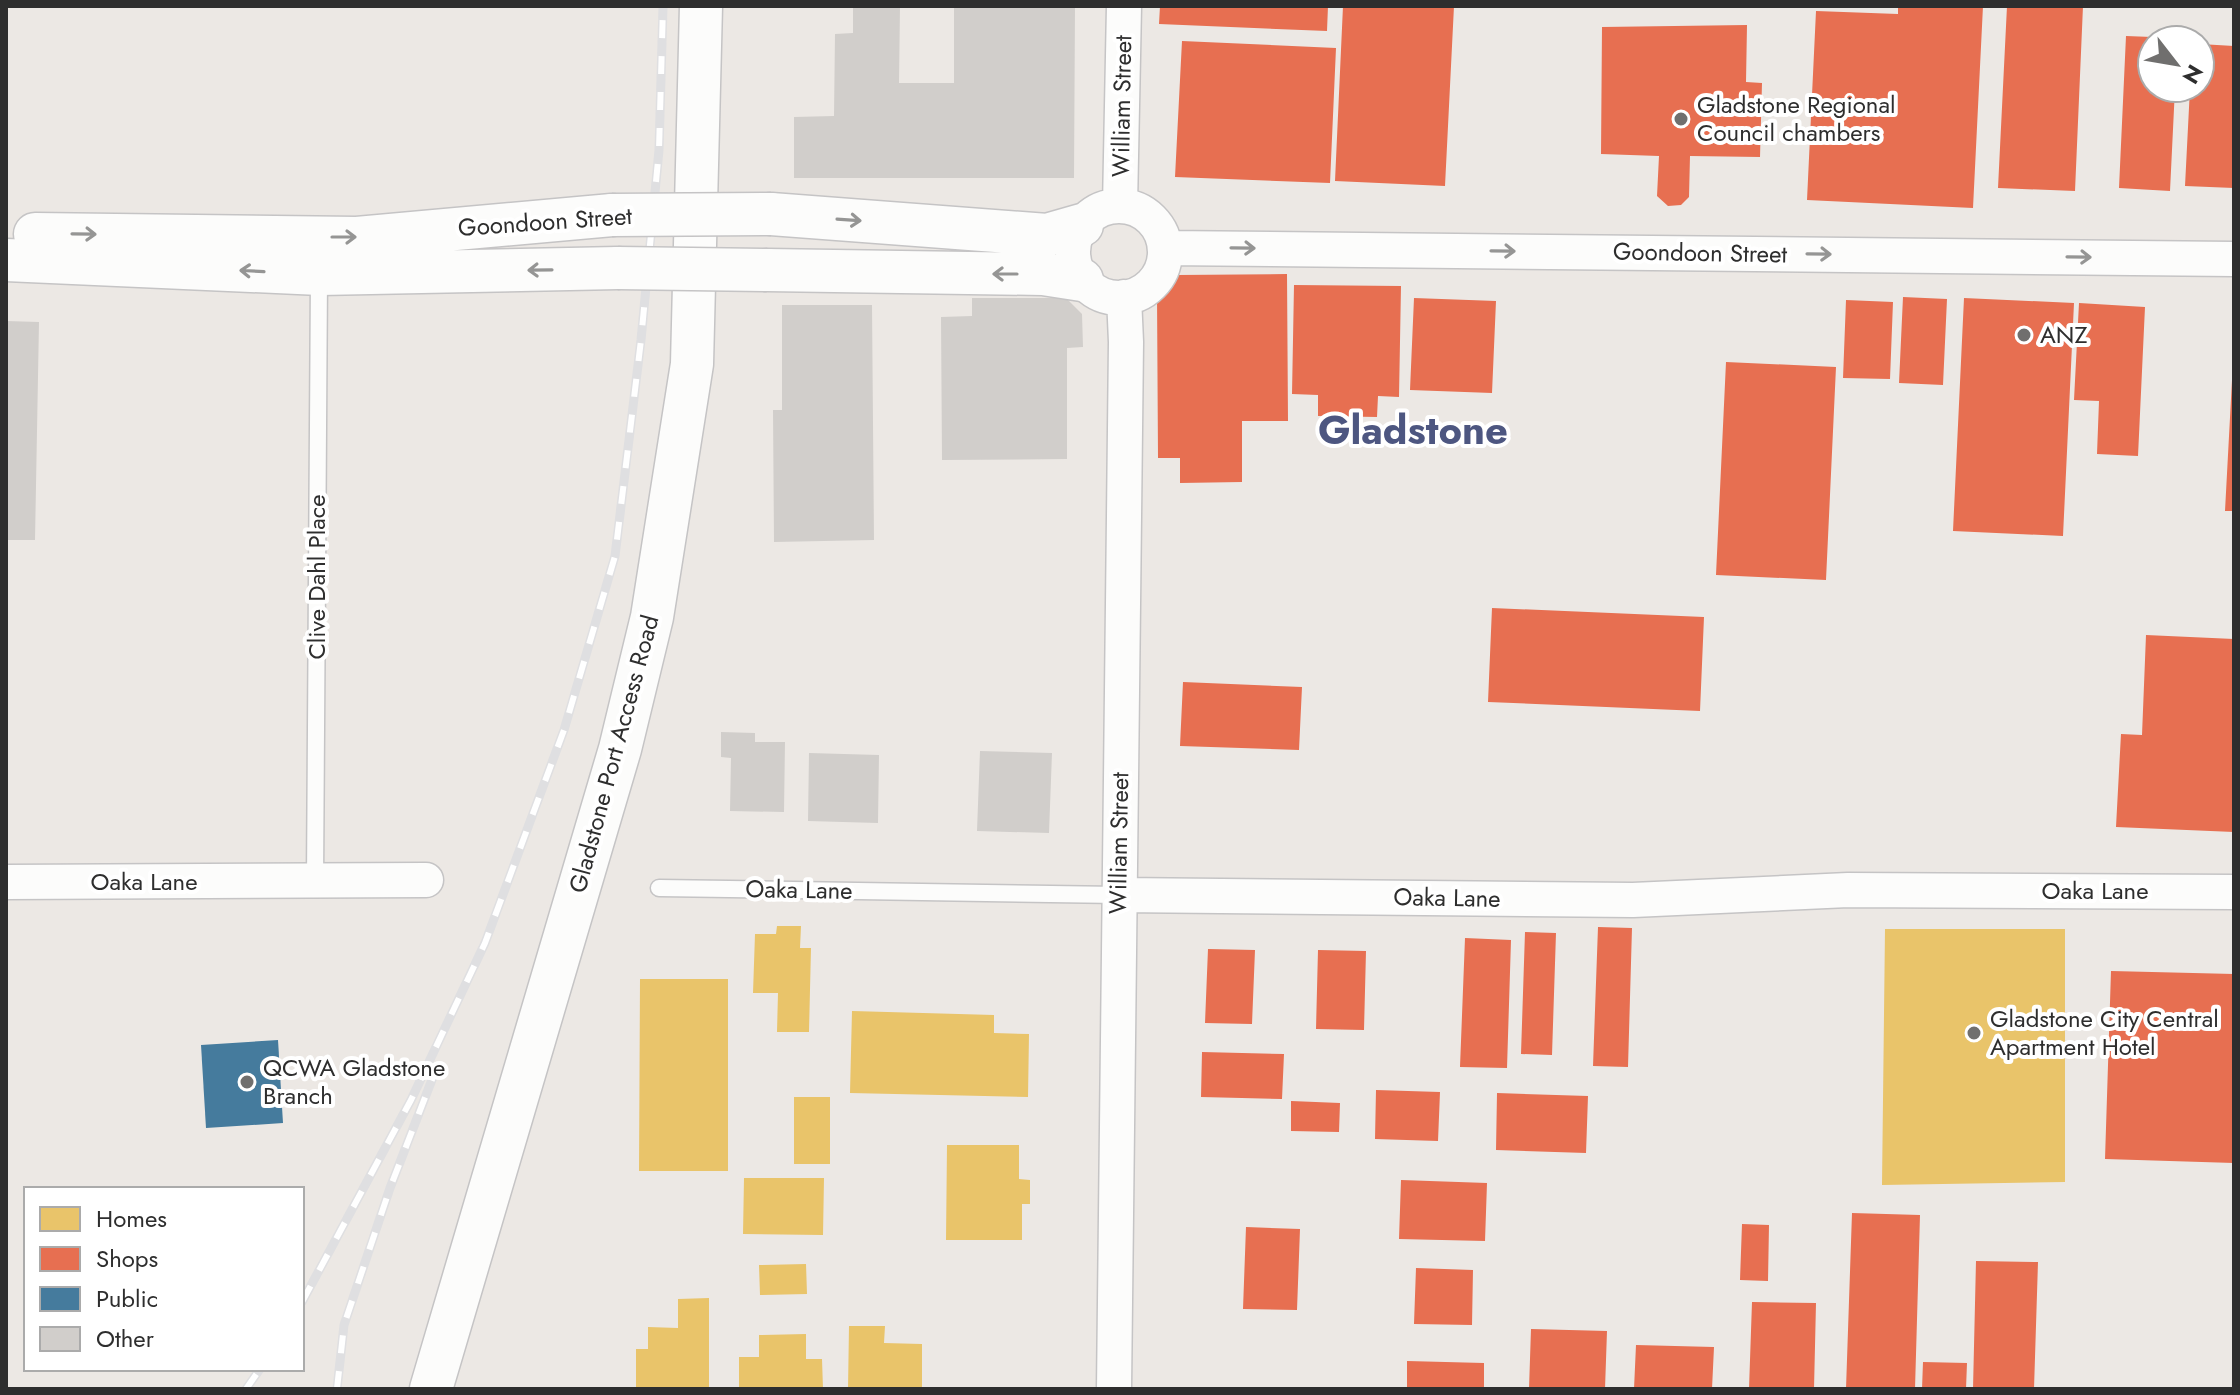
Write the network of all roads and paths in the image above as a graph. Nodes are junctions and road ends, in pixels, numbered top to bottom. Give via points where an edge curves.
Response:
1 (701, 6) edge
2 (1124, 6) edge
3 (1120, 206) junction
4 (1082, 225) junction
5 (6, 233) edge
6 (1165, 248) junction
7 (2234, 259) edge
8 (6, 260) edge
9 (320, 274) junction
10 (1082, 280) junction
11 (1124, 297) junction
12 (426, 880) dead end
13 (315, 881) junction
14 (6, 882) edge
15 (659, 888) dead end
16 (2234, 892) edge
17 (1119, 895) junction
18 (431, 1389) edge
19 (1114, 1389) edge

1 - 18 street, Gladstone Port Access Road via 692,364 656,587 620,749
2 - 3 street, William Street
3 - 4 street via 1105,208
3 - 6 street via 1145,214 1162,234
5 -> 4 street, Goondoon Street, bridge via 357,238 612,215 771,214 1047,235
4 - 10 street via 1073,252
6 -> 7 street, Goondoon Street
6 - 11 street via 1159,275 1150,287
9 -> 8 street, Goondoon Street
10 -> 9 street, Goondoon Street, bridge via 1043,274 618,268
9 - 13 lane, Clive Dahl Place
10 - 11 street via 1101,294
11 - 17 street, William Street
12 - 13 street, Oaka Lane
13 - 14 street, Oaka Lane
15 - 17 lane, Oaka Lane
16 - 17 street, Oaka Lane via 1848,890 1633,900
17 - 19 street, William Street

